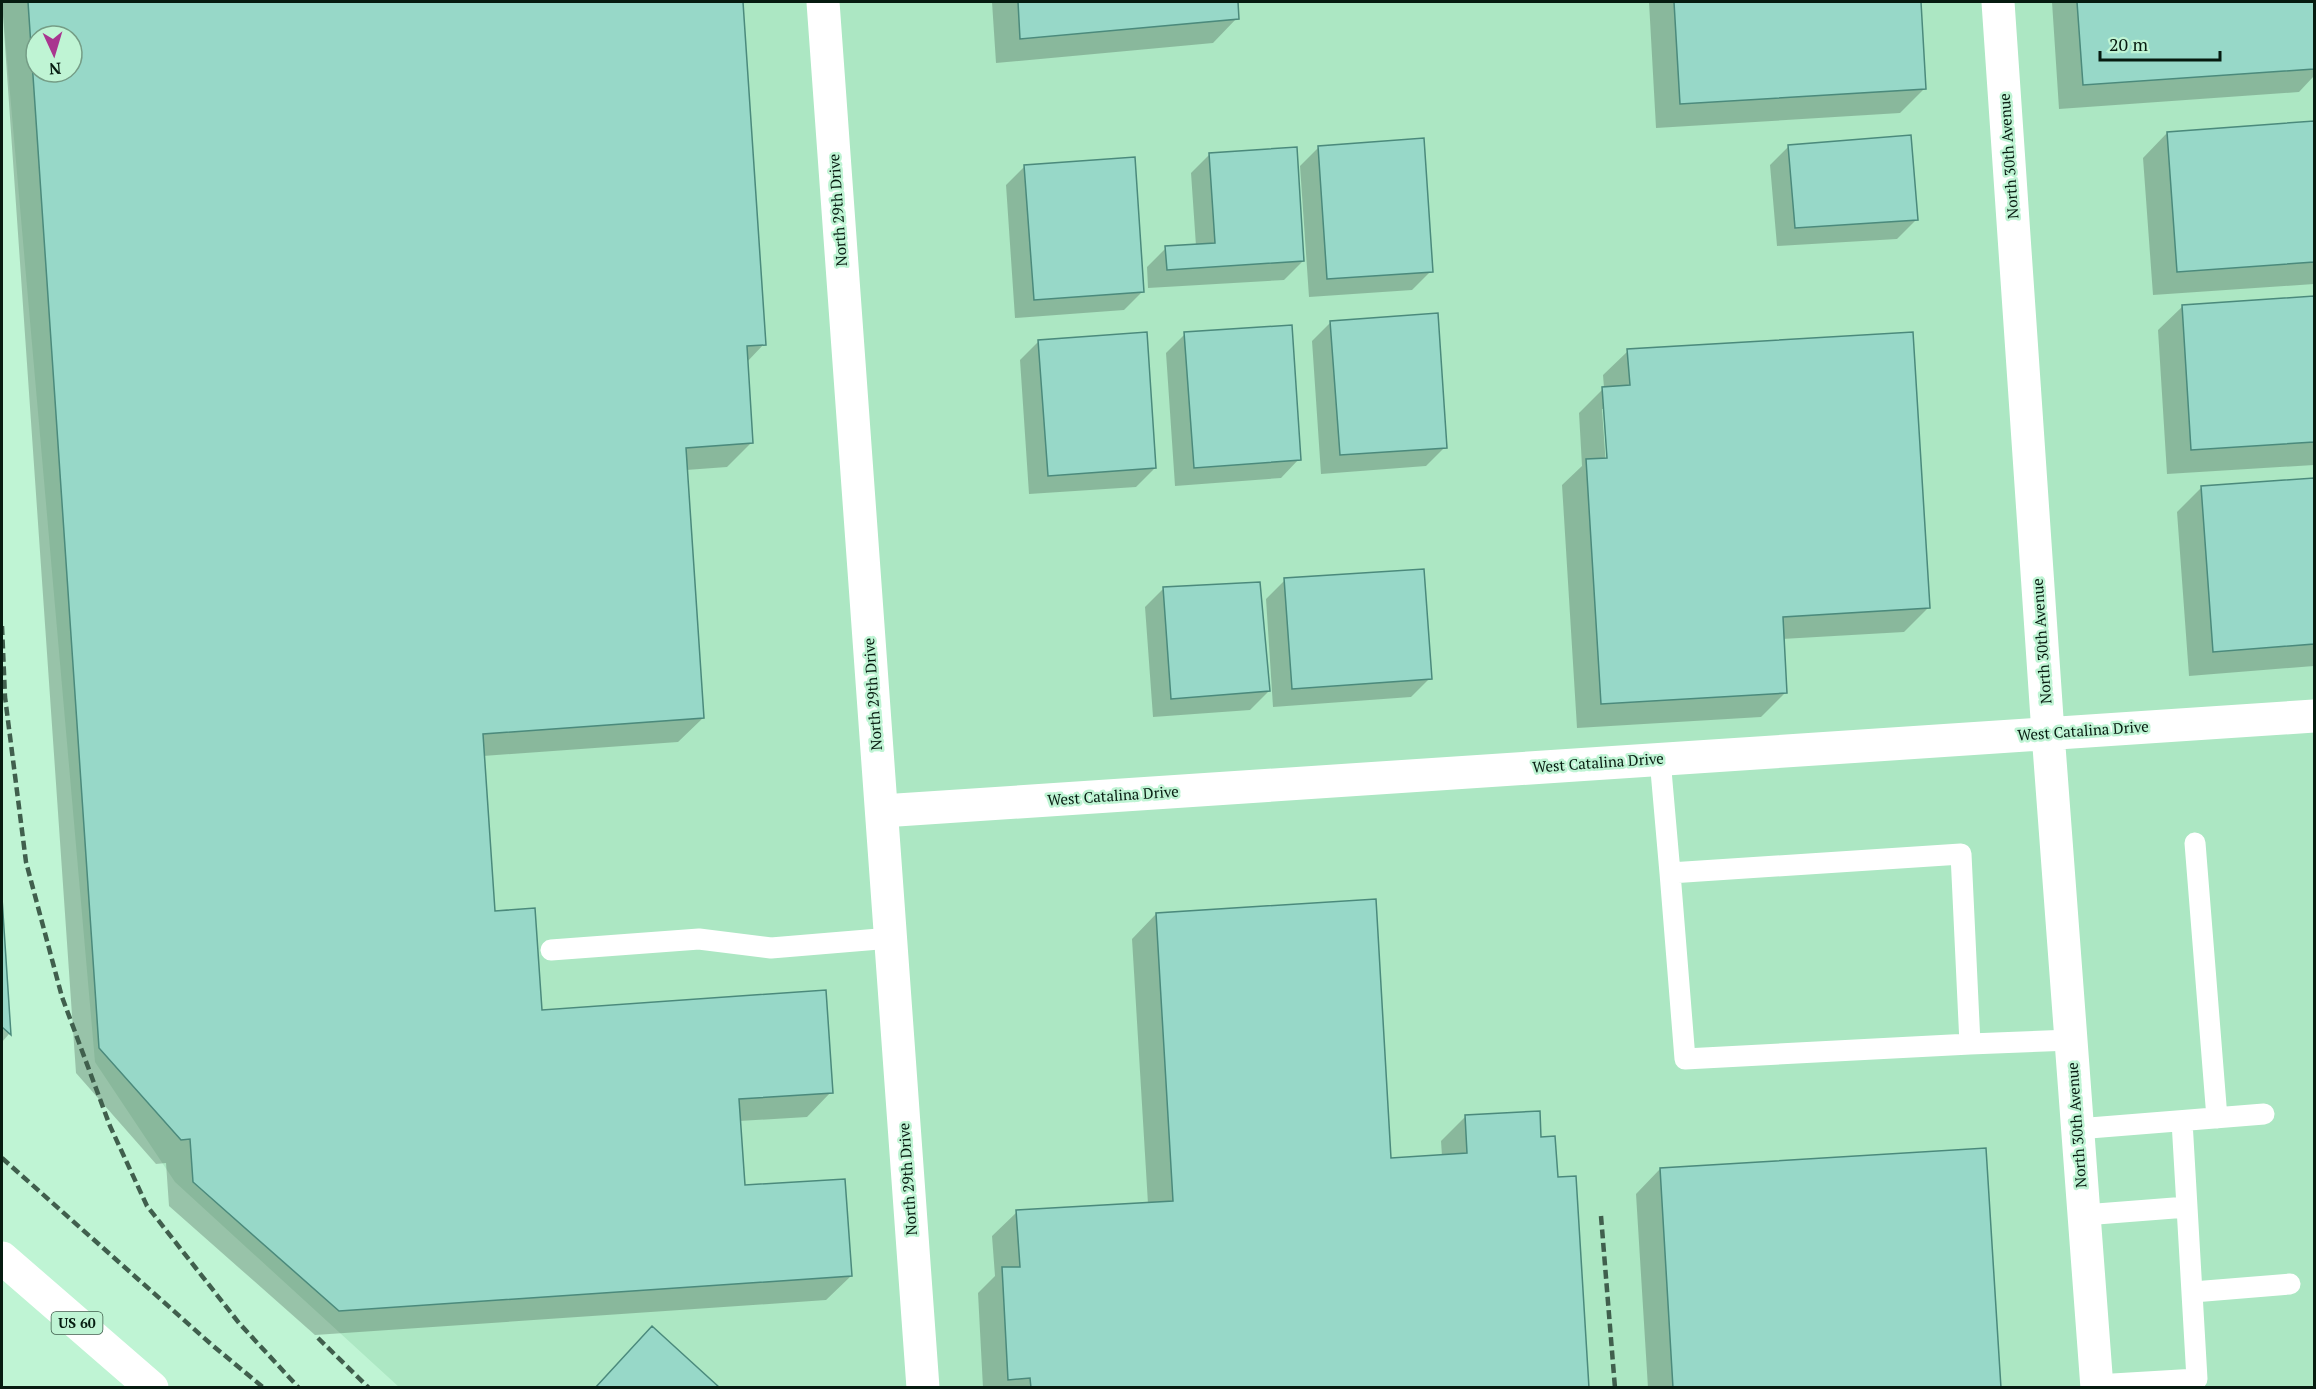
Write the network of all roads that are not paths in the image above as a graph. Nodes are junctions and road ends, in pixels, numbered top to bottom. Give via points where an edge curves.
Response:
1 (823, 2) edge
2 (1998, 2) edge
3 (2314, 716) edge
4 (2048, 733) junction
5 (1660, 759) junction
6 (882, 811) junction
7 (2195, 843) dead end
8 (1670, 873) junction
9 (891, 938) junction
10 (551, 950) dead end
11 (2071, 1040) junction
12 (1970, 1044) junction
13 (2264, 1114) dead end
14 (2217, 1118) junction
15 (2182, 1121) junction
16 (2077, 1129) junction
17 (2187, 1207) junction
18 (2084, 1215) junction
19 (2, 1258) edge
20 (2290, 1284) dead end
21 (2193, 1292) junction
22 (2197, 1383) edge
23 (2096, 1386) edge
24 (152, 1388) edge
25 (923, 1388) edge

1 - 6 main road, North 29th Drive
2 - 4 main road, North 30th Avenue
3 - 4 main road, West Catalina Drive
4 - 5 main road, West Catalina Drive
4 - 11 main road, North 30th Avenue
5 - 6 main road, West Catalina Drive
5 - 8 lane
6 - 9 main road, North 29th Drive
7 - 14 lane
8 - 12 lane via 1685,1059
8 - 12 lane via 1960,854
9 - 10 lane via 771,948 699,939
9 - 25 main road, North 29th Drive
11 - 12 lane
11 - 16 main road, North 30th Avenue
13 - 14 lane
14 - 15 lane
15 - 16 lane
15 - 17 lane
16 - 18 main road, North 30th Avenue
17 - 18 lane
17 - 21 lane
18 - 23 main road, North 30th Avenue
19 - 24 main road, US 60
20 - 21 lane
21 - 22 lane
22 - 23 lane

